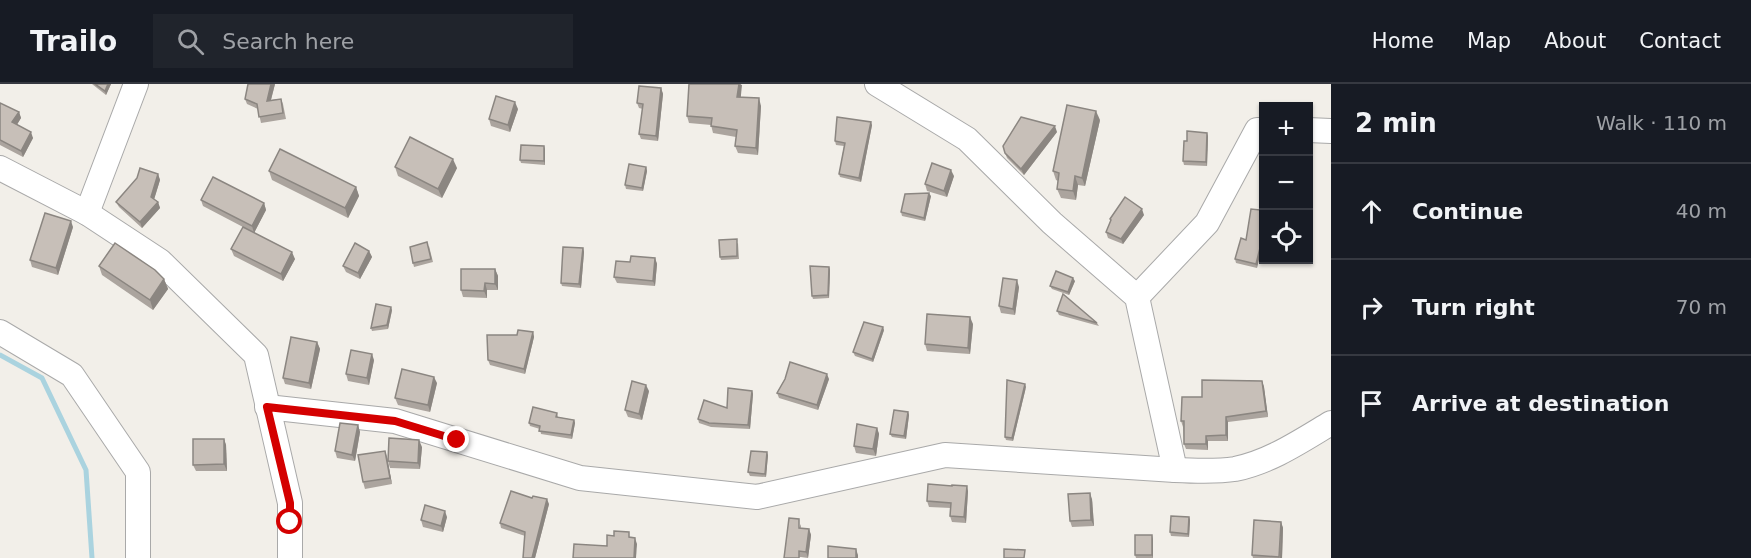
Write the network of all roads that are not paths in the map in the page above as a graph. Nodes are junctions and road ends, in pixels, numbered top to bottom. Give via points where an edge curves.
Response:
1 (136, 84) edge
2 (877, 84) edge
3 (1259, 130) edge
4 (1313, 130) edge
5 (1331, 130) edge
6 (0, 168) edge
7 (87, 213) junction
8 (1137, 297) junction
9 (0, 332) edge
10 (267, 407) junction
11 (1331, 423) edge
12 (1175, 470) junction
13 (138, 558) edge
14 (290, 558) edge

1 - 7 street
2 - 8 street via 967,140 1052,223
3 - 8 street via 1207,223
4 - 5 street
6 - 7 street
7 - 10 street via 160,261 256,355
8 - 12 street
9 - 13 street via 72,375 138,472
10 - 12 street via 395,421 580,478 757,497 945,455
10 - 14 street via 290,503
11 - 12 street via 1284,451 1236,469

